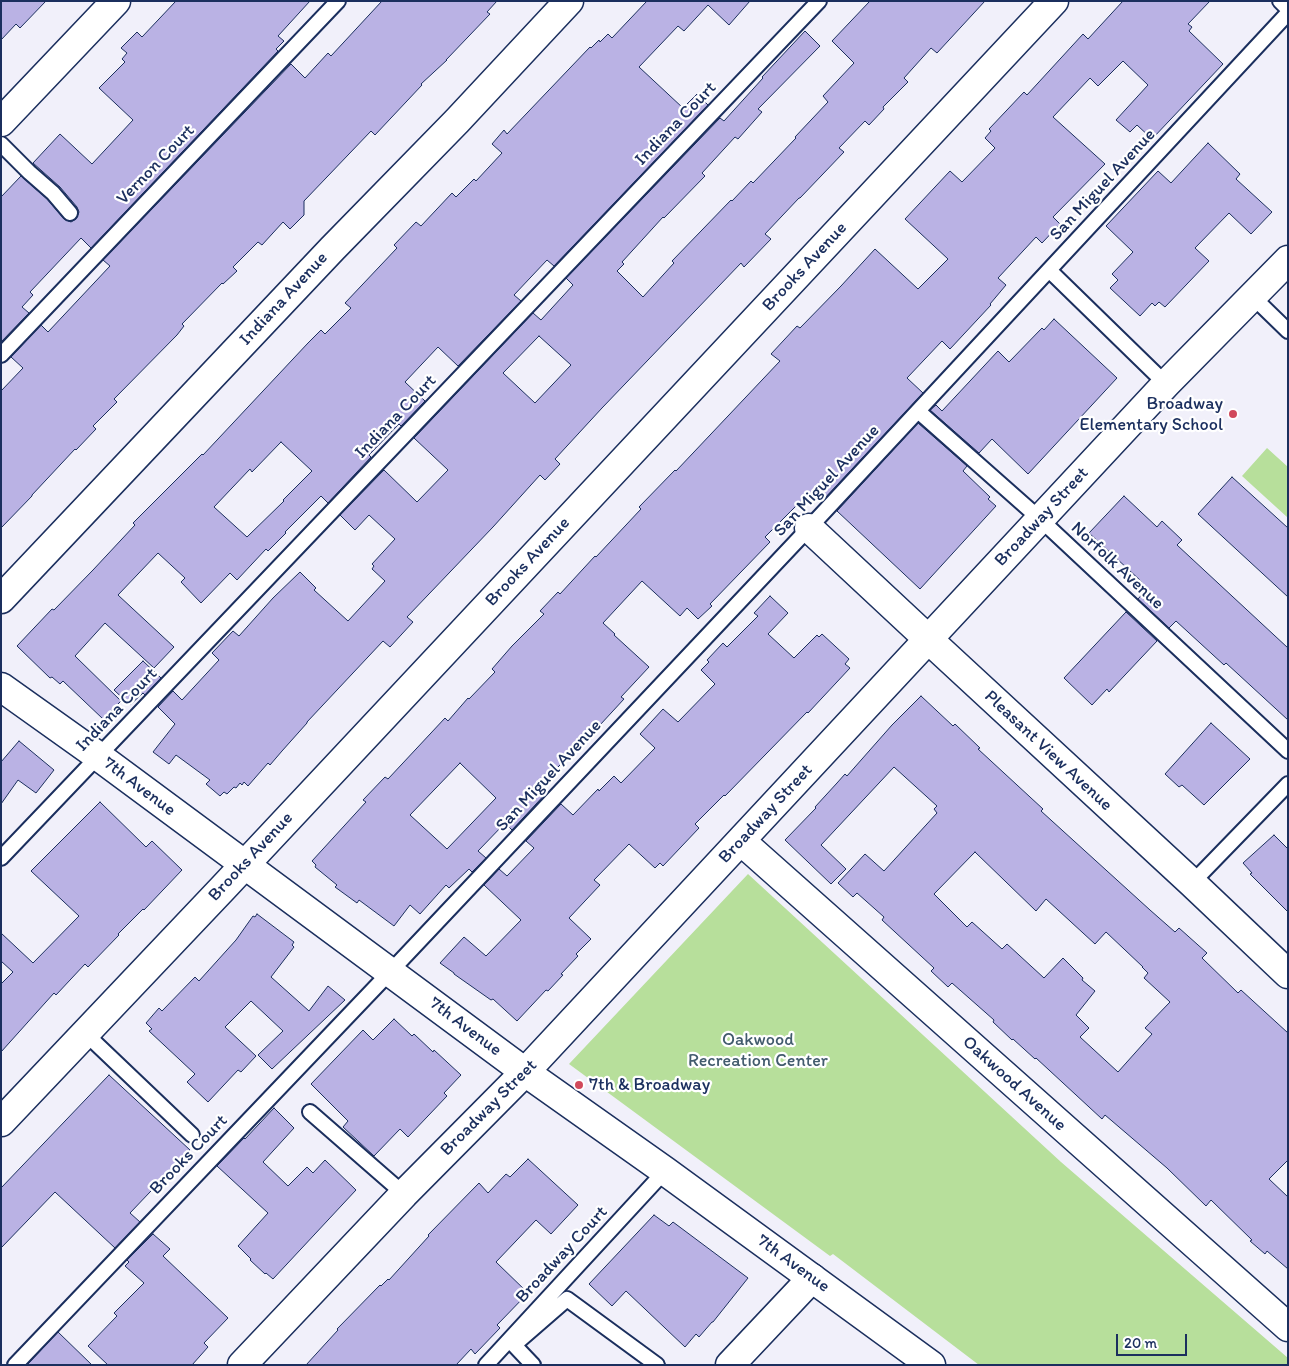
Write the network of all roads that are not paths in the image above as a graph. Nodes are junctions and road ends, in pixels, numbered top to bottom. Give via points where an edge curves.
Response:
1 (116, 1) edge
2 (338, 1) edge
3 (569, 1) edge
4 (819, 1) edge
5 (1054, 1) edge
6 (1280, 1) edge
7 (1288, 9) edge
8 (1288, 13) edge
9 (1, 122) edge
10 (1, 144) edge
11 (70, 213) dead end
12 (1288, 260) edge
13 (1049, 270) junction
14 (1253, 297) junction
15 (1288, 331) edge
16 (1, 355) edge
17 (1166, 384) junction
18 (918, 411) junction
19 (1040, 519) junction
20 (809, 528) junction
21 (1, 599) edge
22 (928, 639) junction
23 (1, 687) edge
24 (1288, 751) edge
25 (98, 756) junction
26 (1288, 784) edge
27 (741, 841) junction
28 (1, 858) edge
29 (244, 865) junction
30 (1192, 883) junction
31 (390, 972) junction
32 (1288, 974) edge
33 (85, 1033) junction
34 (525, 1072) junction
35 (310, 1112) dead end
36 (1, 1122) edge
37 (192, 1135) dead end
38 (665, 1171) junction
39 (404, 1194) junction
40 (812, 1278) junction
41 (1288, 1326) edge
42 (15, 1365) edge
43 (242, 1365) edge
44 (486, 1365) edge
45 (533, 1365) edge
46 (657, 1365) edge
47 (730, 1365) edge
48 (931, 1365) edge

1 - 9 street
2 - 16 lane, Vernon Court
3 - 21 street, Indiana Avenue
4 - 25 lane, Indiana Court
5 - 29 street, Brooks Avenue
6 - 7 lane
8 - 13 lane, San Miguel Avenue
10 - 11 lane
12 - 14 street, Broadway Street
13 - 17 lane
13 - 18 lane, San Miguel Avenue
14 - 15 lane
14 - 17 street, Broadway Street
17 - 19 street, Broadway Street
18 - 19 lane, Norfolk Avenue
18 - 20 lane, San Miguel Avenue
19 - 22 street, Broadway Street
19 - 24 lane, Norfolk Avenue
20 - 22 street, Pleasant View Avenue
20 - 31 lane, San Miguel Avenue
22 - 27 street, Broadway Street
22 - 30 street, Pleasant View Avenue
23 - 25 street, 7th Avenue
25 - 28 lane, Indiana Court
25 - 29 street, 7th Avenue
26 - 30 lane
27 - 34 street, Broadway Street
27 - 41 street, Oakwood Avenue
29 - 31 street, 7th Avenue
29 - 33 street, Brooks Avenue
30 - 32 street, Pleasant View Avenue
31 - 34 street, 7th Avenue
31 - 42 lane, Brooks Court
33 - 36 street, Brooks Avenue
33 - 37 lane
34 - 38 street, 7th Avenue
34 - 39 street, Broadway Street
35 - 39 lane
38 - 40 street, 7th Avenue
38 - 44 lane, Broadway Court
39 - 43 street, Broadway Street
40 - 47 street
40 - 48 street, 7th Avenue
45 - 46 lane via 514,1345 567,1299

